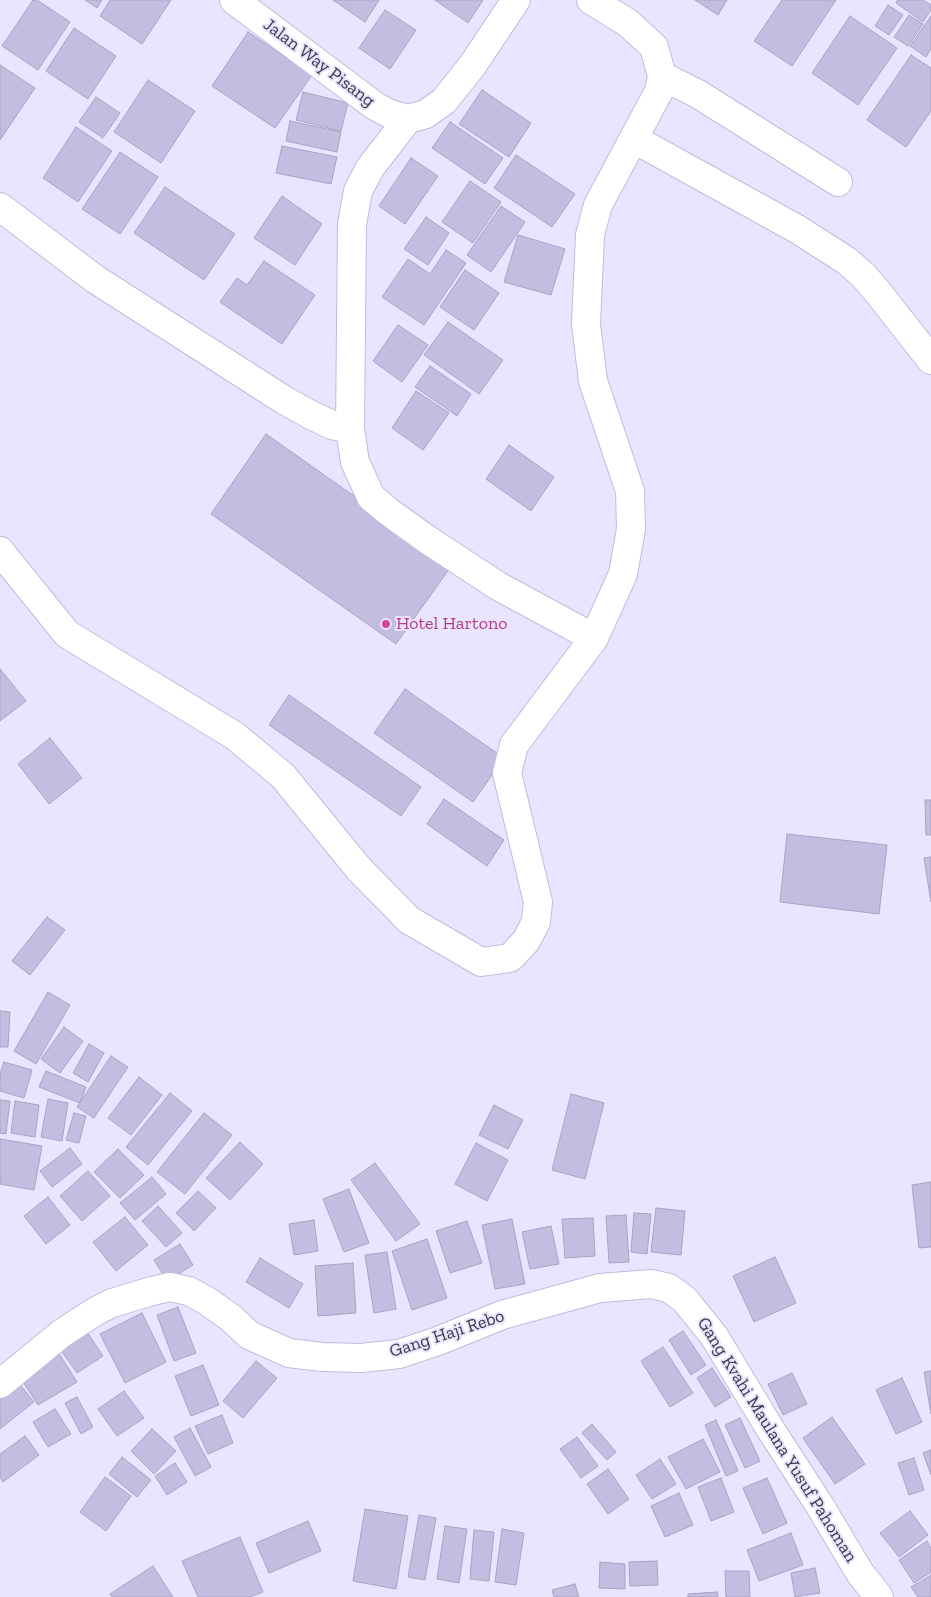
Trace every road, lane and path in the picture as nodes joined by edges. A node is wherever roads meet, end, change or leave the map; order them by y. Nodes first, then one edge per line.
1 (234, 0) edge
2 (516, 0) edge
3 (591, 0) edge
4 (662, 76) junction
5 (408, 119) junction
6 (634, 140) junction
7 (838, 182) dead end
8 (0, 208) edge
9 (931, 360) edge
10 (350, 429) junction
11 (0, 551) edge
12 (594, 638) junction
13 (669, 1288) joint
14 (0, 1384) edge
15 (880, 1597) edge

1 - 5 street, Jalan Way Pisang
2 - 5 street
3 - 4 street
4 - 6 street
4 - 7 street
5 - 10 street
6 - 9 street
6 - 12 street
8 - 10 street
10 - 12 street
11 - 12 street
13 - 14 street, Gang Haji Rebo
13 - 15 street, Gang Kvahi Maulana Yusuf Pahoman

